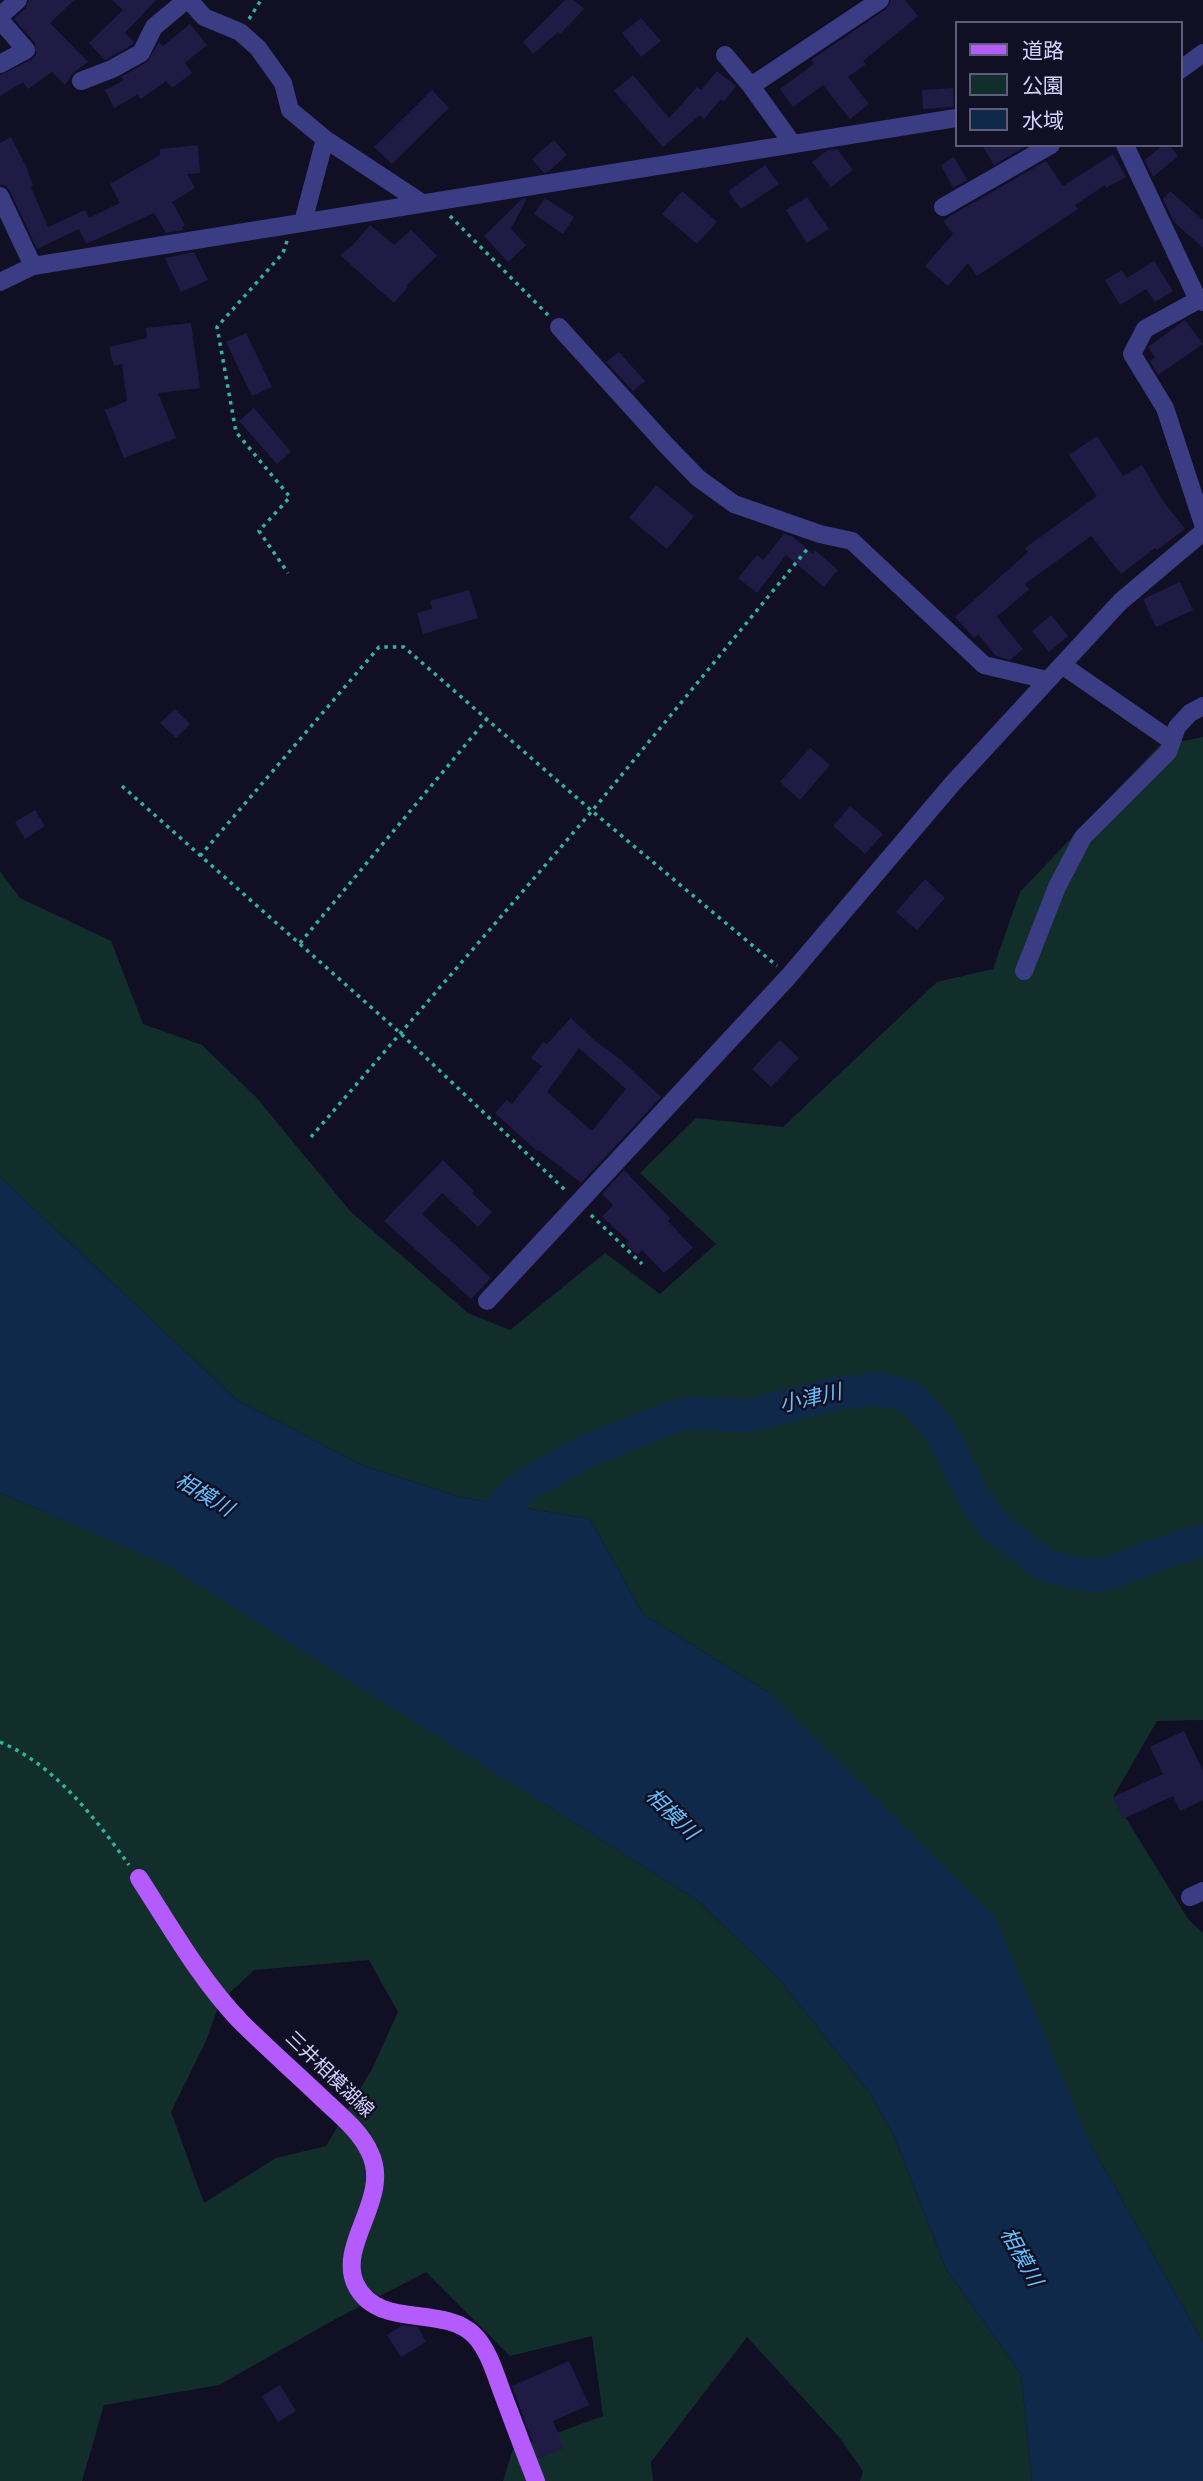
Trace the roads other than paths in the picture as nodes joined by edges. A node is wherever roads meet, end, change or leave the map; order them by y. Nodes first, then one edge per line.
1 (18, 0) edge
2 (188, 0) edge
3 (880, 0) edge
4 (0, 18) edge
5 (1203, 53) edge
6 (725, 55) dead end
7 (0, 64) edge
8 (1182, 69) edge
9 (81, 81) dead end
10 (751, 86) junction
11 (954, 118) edge
12 (325, 139) junction
13 (792, 142) junction
14 (1048, 147) edge
15 (1126, 147) edge
16 (0, 196) edge
17 (429, 202) junction
18 (943, 207) dead end
19 (298, 223) junction
20 (33, 266) junction
21 (0, 282) edge
22 (1200, 301) edge
23 (559, 327) road end
24 (1203, 524) edge
25 (1203, 532) edge
26 (1062, 665) junction
27 (1047, 680) junction
28 (1203, 706) edge
29 (1172, 741) junction
30 (1024, 971) dead end
31 (487, 1301) dead end
32 (139, 1878) road end
33 (536, 2481) edge

1 - 4 street
2 - 9 street
2 - 12 street
3 - 10 street
4 - 7 street
5 - 8 street
6 - 10 street
10 - 13 street
11 - 13 street
12 - 17 street
12 - 19 street
13 - 17 street
14 - 18 street
15 - 22 street
16 - 20 street
17 - 19 street
19 - 20 street
20 - 21 street
22 - 24 street
23 - 27 street
25 - 26 street
26 - 27 street
26 - 29 street
27 - 31 street
28 - 29 street
29 - 30 street
32 - 33 main road, 三井相模湖線

